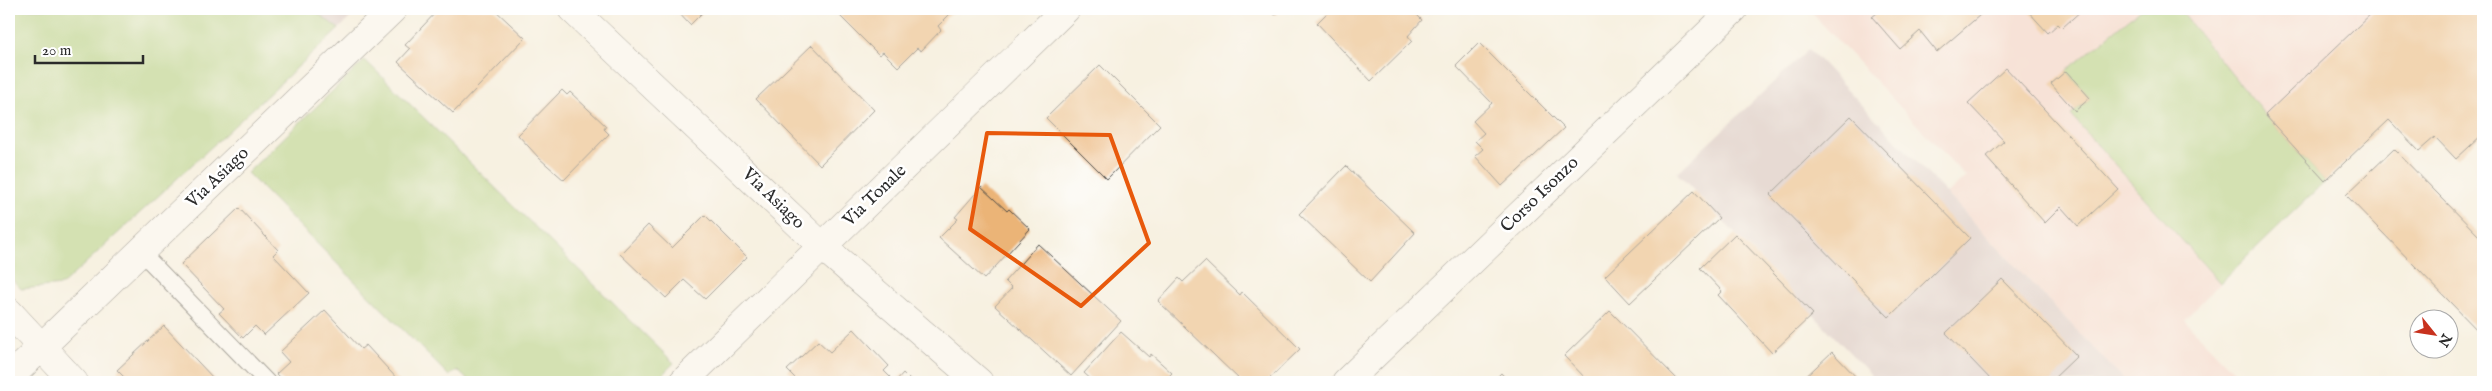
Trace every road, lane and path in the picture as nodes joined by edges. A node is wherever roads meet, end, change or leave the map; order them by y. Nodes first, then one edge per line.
1 (393, 9) edge
2 (572, 9) edge
3 (1066, 9) edge
4 (1734, 9) edge
5 (823, 247) junction
6 (141, 252) junction
7 (9, 312) edge
8 (41, 346) junction
9 (9, 378) edge
10 (74, 382) edge
11 (267, 382) edge
12 (683, 382) edge
13 (979, 382) edge
14 (1346, 382) edge

1 - 6 street, Via Asiago
2 - 5 street, Via Asiago
3 - 5 street, Via Tonale
4 - 14 street, Corso Isonzo
5 - 12 street, Via Tonale
5 - 13 street, Via Asiago
6 - 8 street, Via Asiago
6 - 11 lane
7 - 8 street
8 - 9 street, Via Asiago
8 - 10 street

